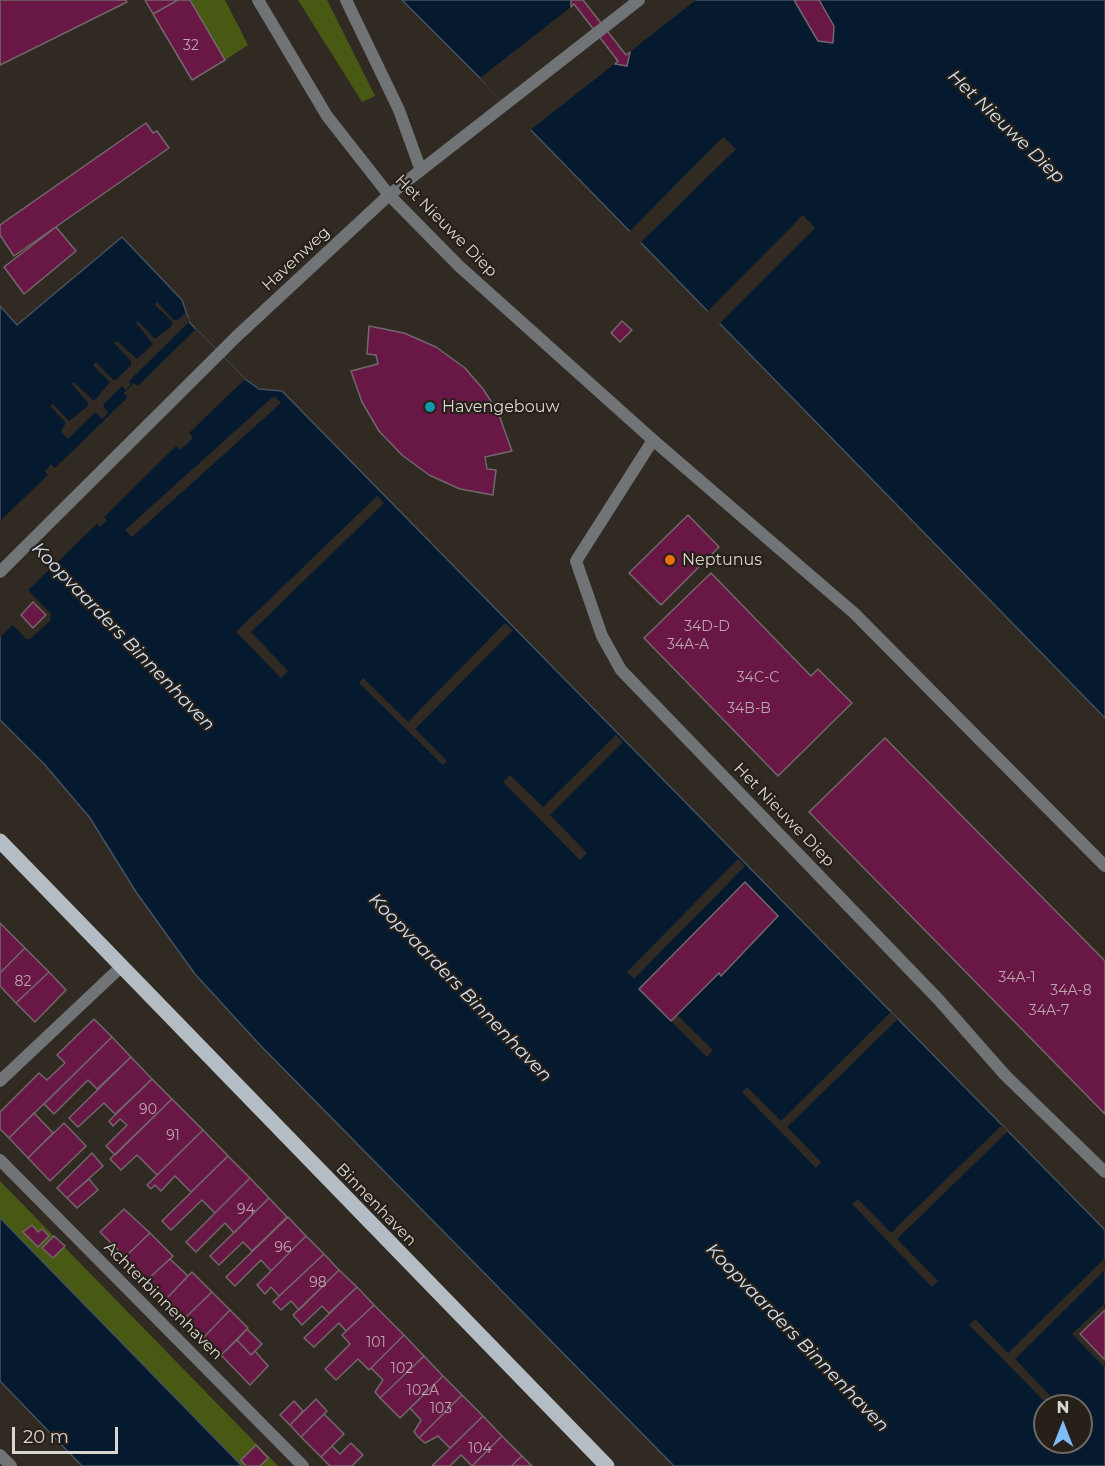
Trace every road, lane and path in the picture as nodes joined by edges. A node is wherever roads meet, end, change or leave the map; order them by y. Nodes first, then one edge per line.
1 (258, 0) edge
2 (346, 0) edge
3 (639, 0) edge
4 (420, 168) junction
5 (389, 195) junction
6 (653, 440) junction
7 (0, 572) edge
8 (0, 841) edge
9 (1105, 866) edge
10 (122, 966) junction
11 (0, 1081) edge
12 (0, 1160) edge
13 (1105, 1172) edge
14 (0, 1455) edge
15 (10, 1466) edge
16 (303, 1466) edge
17 (607, 1466) edge

1 - 5 street, Het Nieuwe Diep
2 - 4 street, Het Nieuwe Diep
3 - 4 street, Havenweg
4 - 5 street, Havenweg
5 - 6 street, Het Nieuwe Diep
5 - 7 street, Havenweg
6 - 9 street, Het Nieuwe Diep
6 - 13 street, Het Nieuwe Diep
8 - 10 main road, Binnenhaven
10 - 11 street
10 - 17 main road, Binnenhaven
12 - 16 street, Achterbinnenhaven
14 - 15 street

